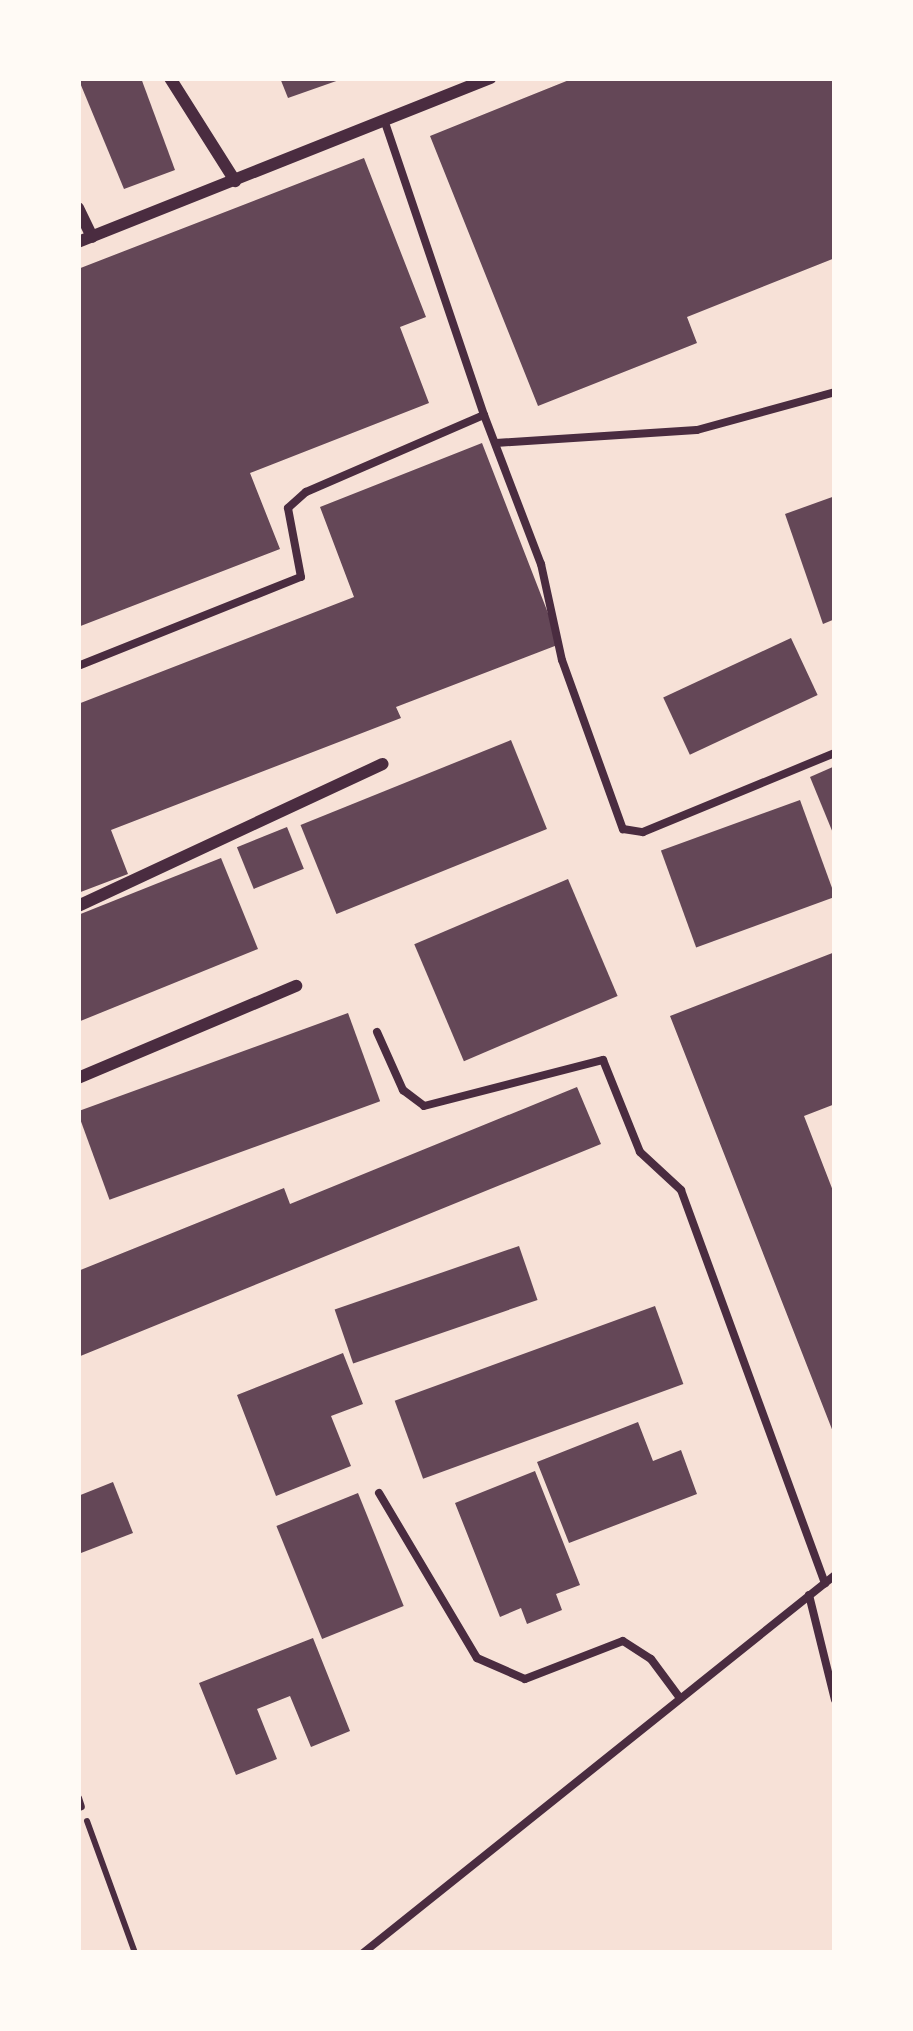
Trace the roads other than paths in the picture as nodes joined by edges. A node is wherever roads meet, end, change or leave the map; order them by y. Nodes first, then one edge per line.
1 (170, 78) edge
2 (482, 80) edge
3 (385, 124) junction
4 (235, 182) junction
5 (78, 208) edge
6 (85, 240) edge
7 (835, 392) edge
8 (484, 415) junction
9 (496, 443) junction
10 (78, 666) edge
11 (835, 752) edge
12 (383, 764) dead end
13 (78, 906) edge
14 (296, 986) dead end
15 (377, 1032) dead end
16 (78, 1078) edge
17 (380, 1493) dead end
18 (835, 1575) edge
19 (825, 1583) junction
20 (809, 1595) junction
21 (680, 1698) junction
22 (835, 1700) edge
23 (363, 1953) edge

1 - 4 street
2 - 3 street
3 - 4 street
3 - 8 lane
4 - 6 street
5 - 6 street
7 - 9 lane
8 - 9 lane
8 - 10 lane
9 - 11 lane
12 - 13 street
14 - 16 street
15 - 19 lane
17 - 21 lane
18 - 19 lane
19 - 20 lane
20 - 21 lane
20 - 22 lane
21 - 23 lane

